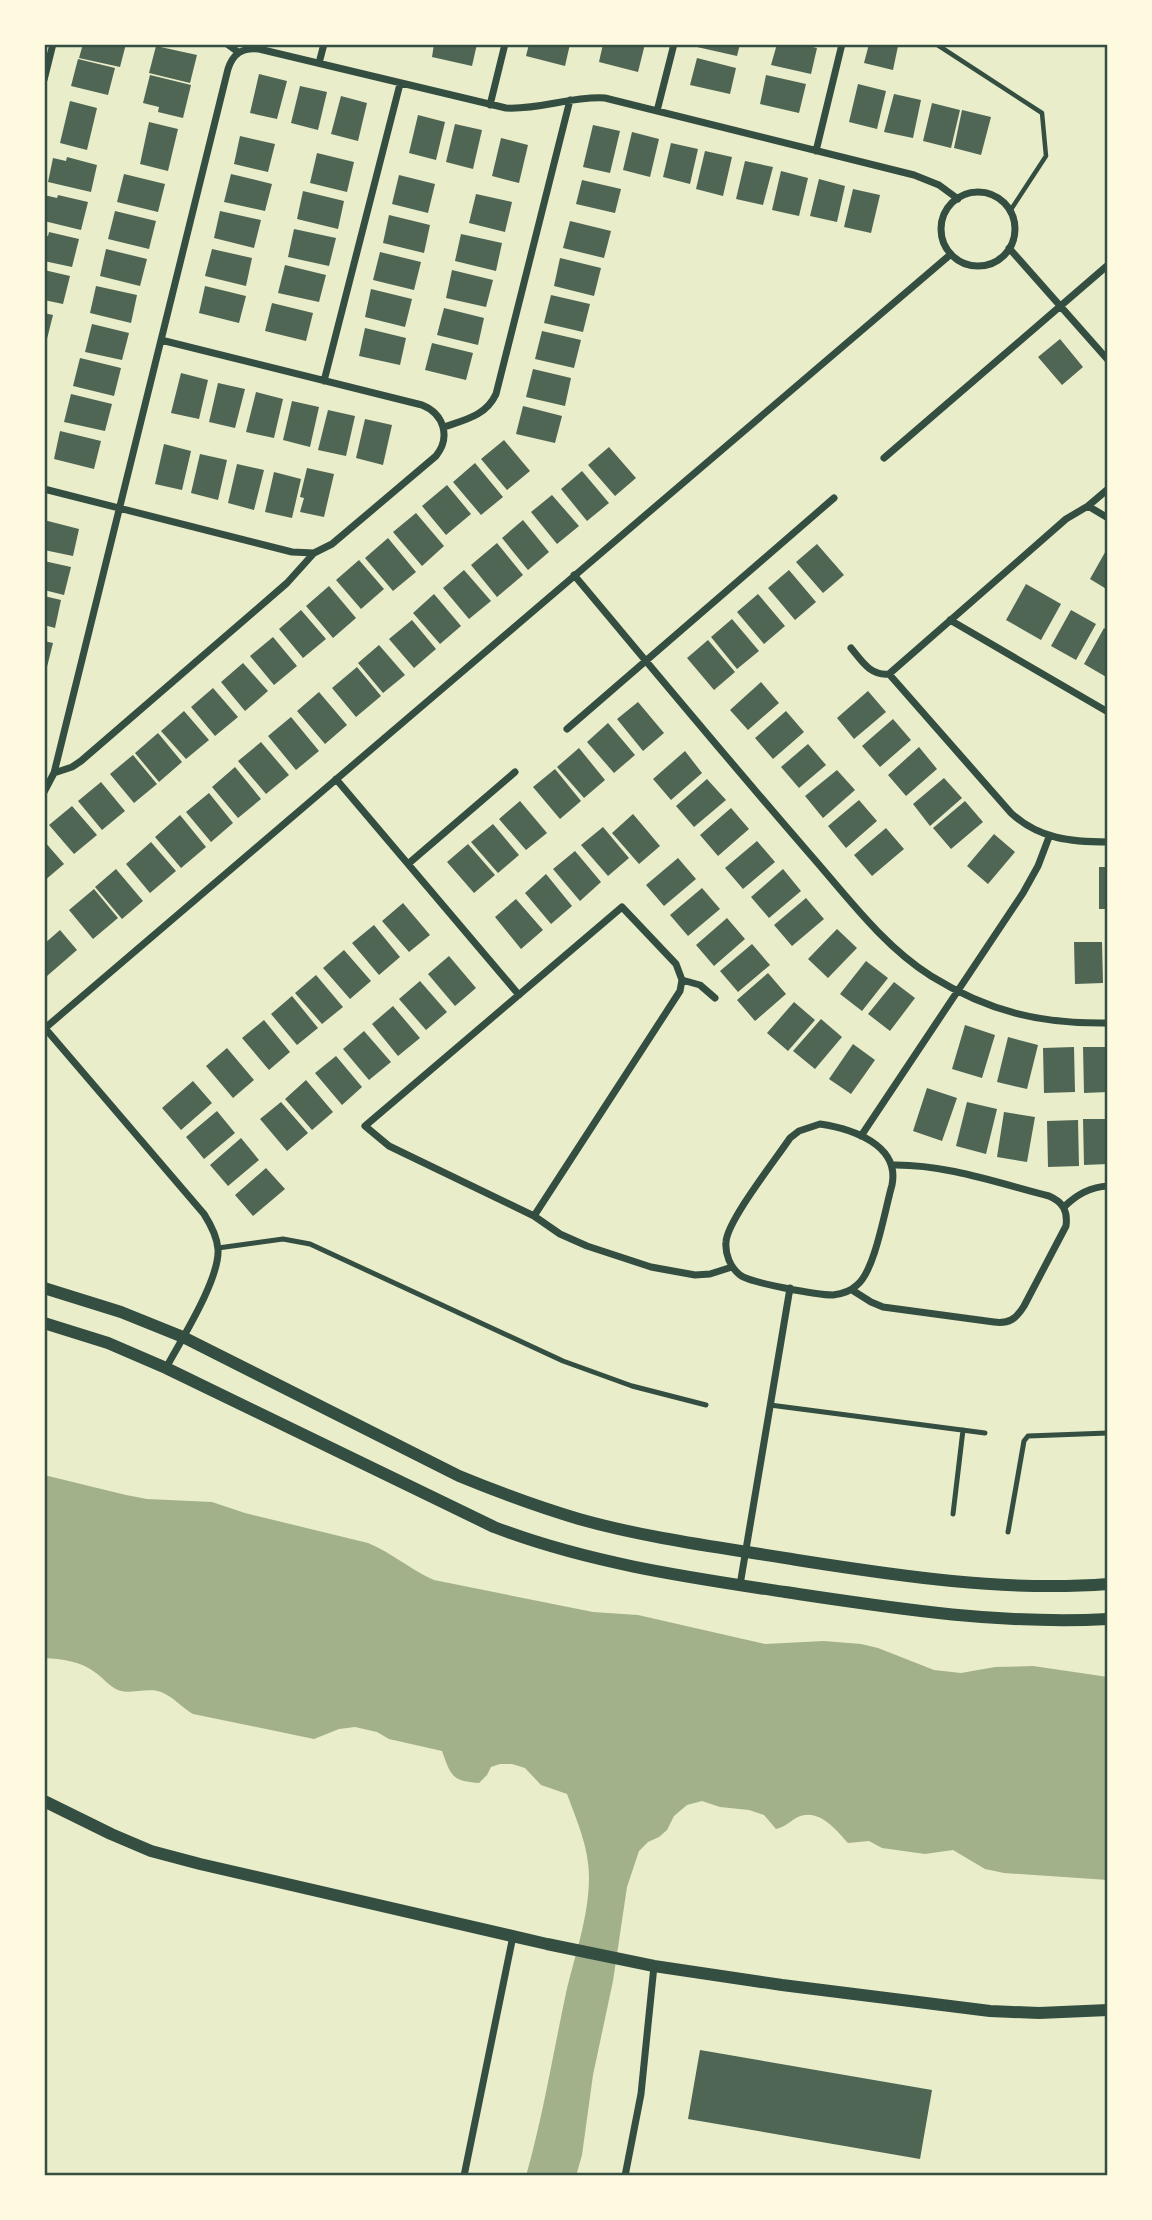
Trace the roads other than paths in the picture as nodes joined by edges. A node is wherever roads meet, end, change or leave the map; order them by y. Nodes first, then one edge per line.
1 (53, 44) edge
2 (227, 44) edge
3 (324, 44) edge
4 (505, 44) edge
5 (674, 44) edge
6 (842, 44) edge
7 (238, 52) junction
8 (319, 63) junction
9 (44, 80) edge
10 (400, 83) junction
11 (570, 100) junction
12 (490, 106) junction
13 (657, 111) junction
14 (816, 151) junction
15 (958, 199) junction
16 (1009, 248) junction
17 (951, 254) junction
18 (1108, 265) edge
19 (1061, 306) junction
20 (161, 340) junction
21 (1108, 360) edge
22 (324, 381) junction
23 (444, 427) junction
24 (884, 458) dead end
25 (44, 489) edge
26 (1108, 489) edge
27 (834, 498) dead end
28 (1088, 506) junction
29 (120, 508) junction
30 (1108, 518) edge
31 (314, 553) junction
32 (574, 575) junction
33 (950, 620) junction
34 (851, 648) dead end
35 (646, 661) junction
36 (889, 674) junction
37 (1108, 712) edge
38 (567, 729) dead end
39 (515, 772) dead end
40 (54, 773) junction
41 (336, 779) junction
42 (44, 792) edge
43 (1049, 837) junction
44 (1108, 842) edge
45 (408, 864) junction
46 (681, 980) junction
47 (957, 991) junction
48 (519, 995) junction
49 (715, 998) dead end
50 (1108, 1023) edge
51 (44, 1028) edge
52 (861, 1136) junction
53 (892, 1165) junction
54 (1108, 1186) edge
55 (1064, 1207) junction
56 (534, 1216) junction
57 (218, 1248) junction
58 (732, 1267) junction
59 (44, 1288) edge
60 (790, 1288) junction
61 (852, 1290) junction
62 (44, 1323) edge
63 (183, 1337) junction
64 (166, 1368) junction
65 (706, 1405) dead end
66 (770, 1405) junction
67 (963, 1430) junction
68 (985, 1433) dead end
69 (1108, 1433) edge
70 (953, 1514) dead end
71 (1008, 1532) dead end
72 (745, 1551) junction
73 (1108, 1584) edge
74 (740, 1585) junction
75 (1108, 1619) edge
76 (44, 1801) edge
77 (513, 1936) junction
78 (654, 1966) junction
79 (1108, 2010) edge
80 (464, 2176) edge
81 (625, 2176) edge

1 - 9 street
2 - 7 street
3 - 8 street
4 - 12 street
5 - 13 street
6 - 14 street
7 - 8 street
7 - 20 street
8 - 10 street
10 - 12 street
10 - 22 street
11 - 12 street
11 - 13 street
11 - 23 street
13 - 14 street
14 - 15 street
15 - 16 street
15 - 17 street
16 - 17 street
16 - 19 street
17 - 32 street
18 - 19 street
19 - 21 street
19 - 24 street
20 - 22 street
20 - 29 street
22 - 23 street
23 - 31 street
25 - 29 street
26 - 28 street
27 - 35 street
28 - 30 street
28 - 33 street
29 - 31 street
29 - 40 street
31 - 40 street
32 - 35 street
32 - 41 street
33 - 36 street
33 - 37 street
34 - 36 street
35 - 38 street
35 - 47 street
36 - 43 street
39 - 45 street
40 - 42 street
41 - 45 street
41 - 51 street
43 - 44 street
43 - 47 street
45 - 48 street
46 - 48 street
46 - 49 street
46 - 56 street
47 - 50 street
47 - 52 street
48 - 56 street
51 - 57 street
52 - 53 street
52 - 58 street
53 - 55 street
53 - 61 street
54 - 55 street
55 - 61 street
56 - 58 street
57 - 63 street
57 - 65 lane
58 - 60 street
59 - 63 street
60 - 61 street
60 - 66 street
62 - 64 street
63 - 64 street
63 - 72 street
64 - 74 street
66 - 67 lane
66 - 72 street
67 - 68 lane
67 - 70 lane
69 - 71 lane
72 - 73 street
72 - 74 street
74 - 75 street
76 - 77 street
77 - 78 street
77 - 80 street
78 - 79 street
78 - 81 street

